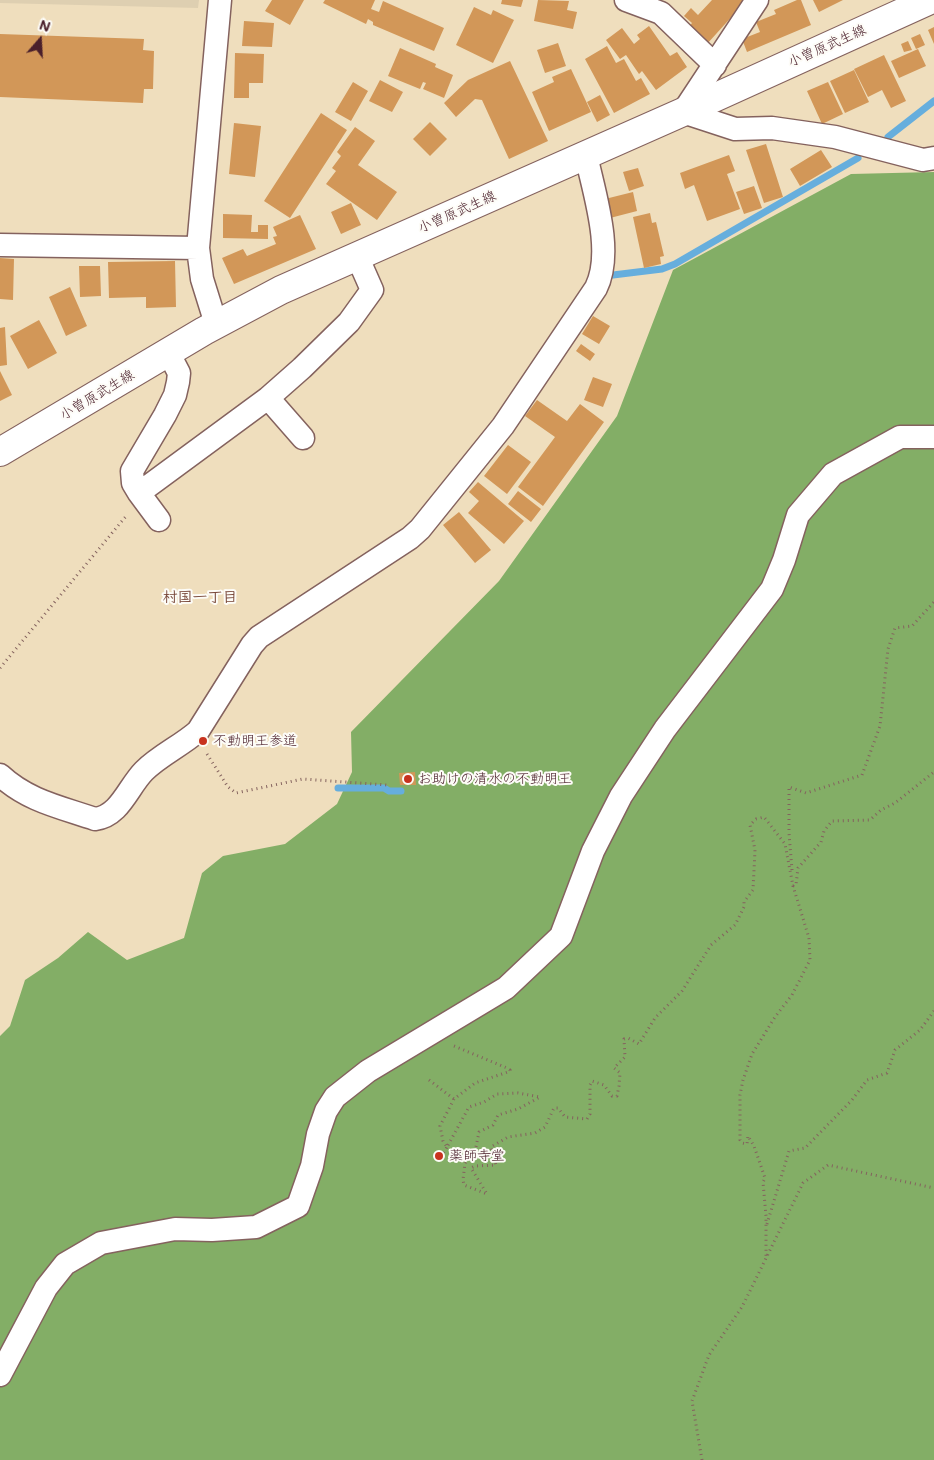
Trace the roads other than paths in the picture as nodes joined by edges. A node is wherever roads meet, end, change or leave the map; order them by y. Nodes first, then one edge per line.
1 (220, 0) edge
2 (626, 0) edge
3 (758, 0) edge
4 (930, 0) edge
5 (715, 64) junction
6 (683, 112) junction
7 (586, 155) junction
8 (934, 158) edge
9 (0, 245) edge
10 (198, 248) junction
11 (357, 256) junction
12 (216, 324) junction
13 (168, 352) junction
14 (268, 398) junction
15 (934, 437) edge
16 (303, 438) dead end
17 (0, 452) edge
18 (140, 495) junction
19 (159, 520) dead end
20 (0, 775) edge
21 (0, 1375) edge

1 - 10 street
2 - 5 street
3 - 5 street
4 - 6 main road, 小曽原武生線
5 - 6 street
6 - 7 main road, 小曽原武生線
6 - 8 street
7 - 11 main road, 小曽原武生線
7 - 20 street
9 - 10 street
10 - 12 street
11 - 12 main road, 小曽原武生線
11 - 14 street
12 - 13 main road, 小曽原武生線
13 - 17 main road, 小曽原武生線
13 - 18 street
14 - 16 street
14 - 18 street
15 - 21 street
18 - 19 street

